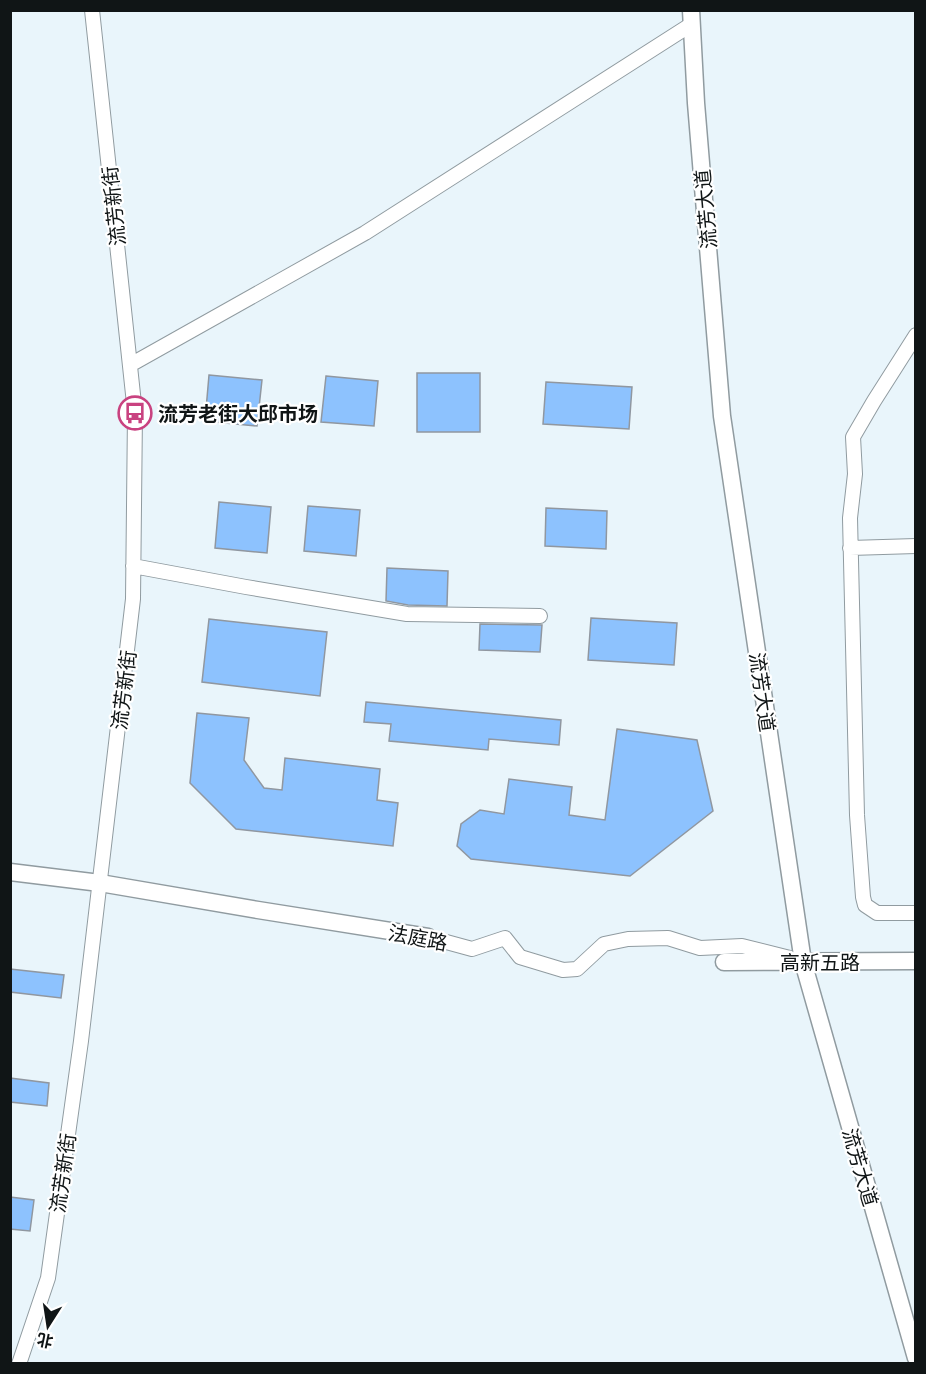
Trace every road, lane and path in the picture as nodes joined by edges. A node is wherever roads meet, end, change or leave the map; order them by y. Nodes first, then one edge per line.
1 (92, 10) edge
2 (691, 17) edge
3 (915, 335) edge
4 (130, 364) junction
5 (915, 546) edge
6 (850, 548) junction
7 (133, 567) junction
8 (540, 616) dead end
9 (10, 872) edge
10 (100, 883) junction
11 (915, 912) edge
12 (428, 937) joint
13 (915, 961) edge
14 (724, 962) dead end
15 (803, 962) junction
16 (915, 1358) edge
17 (19, 1364) edge

1 - 4 street, 流芳新街
2 - 4 street
2 - 15 main road, 流芳大道
3 - 6 street
4 - 7 street, 流芳新街
5 - 6 street
6 - 11 street
7 - 8 street
7 - 10 street, 流芳新街
9 - 10 main road, 法庭路
10 - 12 main road, 法庭路
10 - 17 street, 流芳新街
12 - 15 street, 法庭路
13 - 15 main road, 高新五路
14 - 15 main road, 高新五路
15 - 16 main road, 流芳大道

